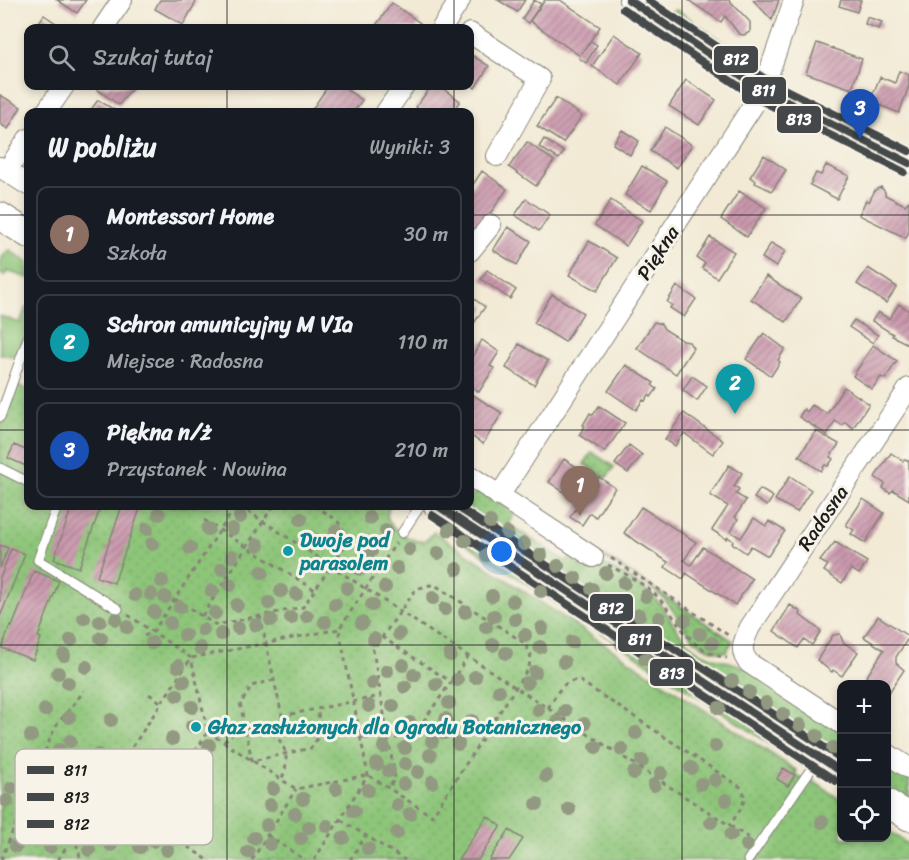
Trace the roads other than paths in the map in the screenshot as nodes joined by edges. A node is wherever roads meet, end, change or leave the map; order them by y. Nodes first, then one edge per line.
1 (122, 0) edge
2 (460, 0) edge
3 (628, 0) edge
4 (794, 0) edge
5 (106, 24) edge
6 (451, 24) edge
7 (474, 36) edge
8 (61, 90) edge
9 (401, 90) edge
10 (763, 90) junction
11 (49, 108) edge
12 (389, 108) edge
13 (24, 144) edge
14 (497, 156) dead end
15 (909, 164) edge
16 (3, 169) edge
17 (24, 182) edge
18 (0, 204) edge
19 (0, 216) edge
20 (491, 225) dead end
21 (24, 229) edge
22 (24, 231) edge
23 (474, 246) edge
24 (24, 350) edge
25 (909, 388) edge
26 (0, 417) edge
27 (0, 468) edge
28 (474, 479) edge
29 (24, 480) edge
30 (499, 496) junction
31 (56, 510) edge
32 (417, 510) edge
33 (444, 510) edge
34 (402, 533) road end
35 (593, 557) road end
36 (118, 609) road end
37 (837, 720) edge
38 (891, 756) edge
39 (819, 757) junction
40 (909, 768) edge
41 (837, 769) edge
42 (891, 805) edge
43 (909, 817) edge
44 (748, 860) edge

1 - 5 street
2 - 6 street
3 - 10 street
4 - 10 street, Piękna
7 - 14 street
8 - 11 street
9 - 12 street
10 - 15 street
10 - 30 street, Piękna
13 - 16 street
16 - 17 street
18 - 21 lane
19 - 22 street
20 - 23 street
24 - 26 lane
25 - 37 street, Radosna
27 - 29 lane
28 - 30 street
30 - 35 street
31 - 36 lane
32 - 34 lane
33 - 39 street
38 - 40 street
39 - 41 street
39 - 44 lane
42 - 43 street

